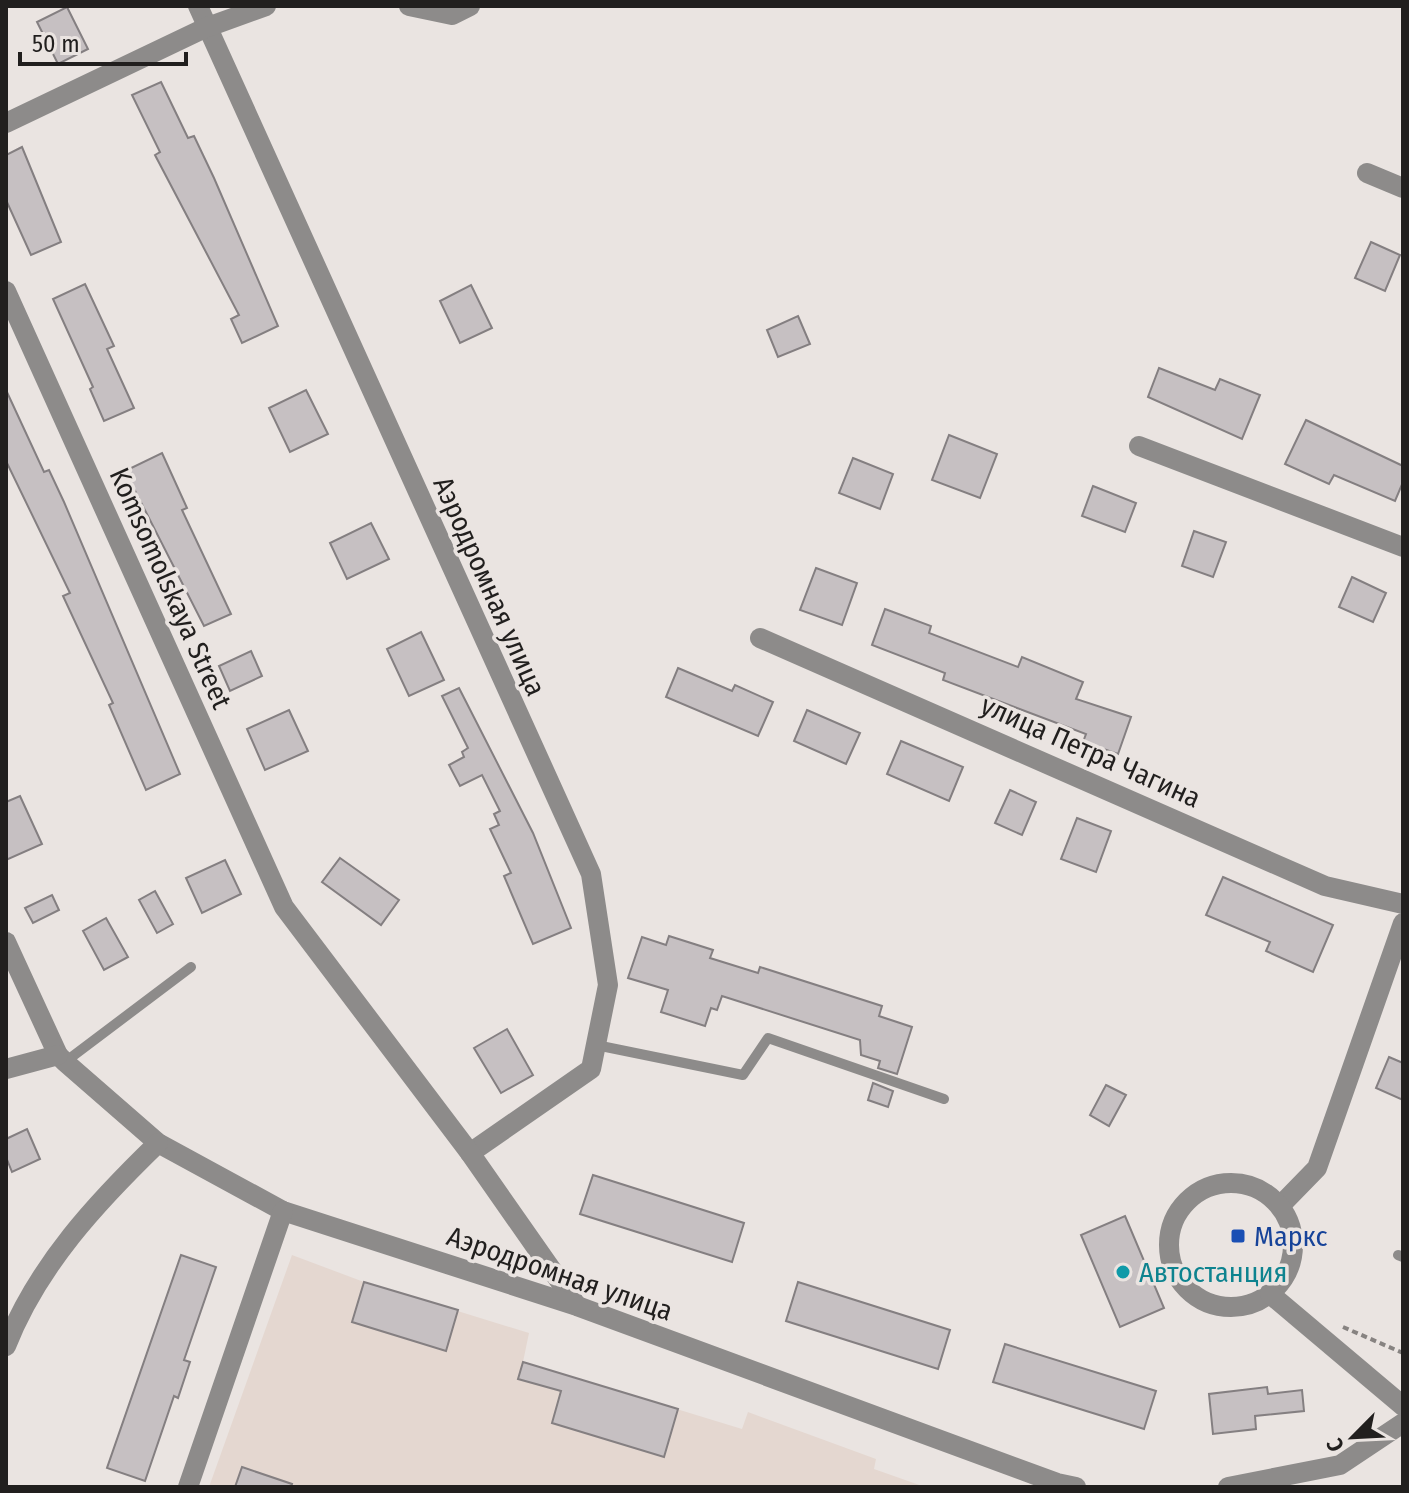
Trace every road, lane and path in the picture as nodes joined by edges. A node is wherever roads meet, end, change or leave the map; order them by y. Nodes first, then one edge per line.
1 (198, 6) edge
2 (266, 6) edge
3 (409, 6) edge
4 (470, 6) edge
5 (205, 28) junction
6 (6, 123) edge
7 (1367, 173) dead end
8 (1403, 188) edge
9 (6, 291) edge
10 (1139, 446) dead end
11 (1403, 547) edge
12 (760, 638) dead end
13 (1403, 904) edge
14 (1403, 923) edge
15 (6, 942) edge
16 (191, 967) dead end
17 (596, 1045) junction
18 (62, 1058) junction
19 (6, 1069) edge
20 (944, 1099) dead end
21 (158, 1143) junction
22 (470, 1153) junction
23 (1280, 1206) junction
24 (283, 1211) junction
25 (1270, 1294) junction
26 (577, 1306) junction
27 (6, 1346) edge
28 (1403, 1406) edge
29 (1403, 1423) edge
30 (188, 1487) edge
31 (1076, 1487) edge
32 (1228, 1487) edge

1 - 5 street, Аэродромная улица
2 - 5 street
3 - 4 street
5 - 6 street
5 - 17 street, Аэродромная улица
7 - 8 street
9 - 22 street, Komsomolskaya Street
10 - 11 street
12 - 13 street, улица Петра Чагина
14 - 23 street
15 - 18 street
16 - 18 lane
17 - 20 lane
17 - 22 street, Аэродромная улица
18 - 19 street
18 - 21 street, Аэродромная улица
21 - 24 street, Аэродромная улица
21 - 27 street
22 - 26 street, Komsomolskaya Street
23 - 25 street
23 - 25 street
24 - 26 street, Аэродромная улица
24 - 30 street
25 - 28 street
26 - 31 street, Аэродромная улица
29 - 32 street

